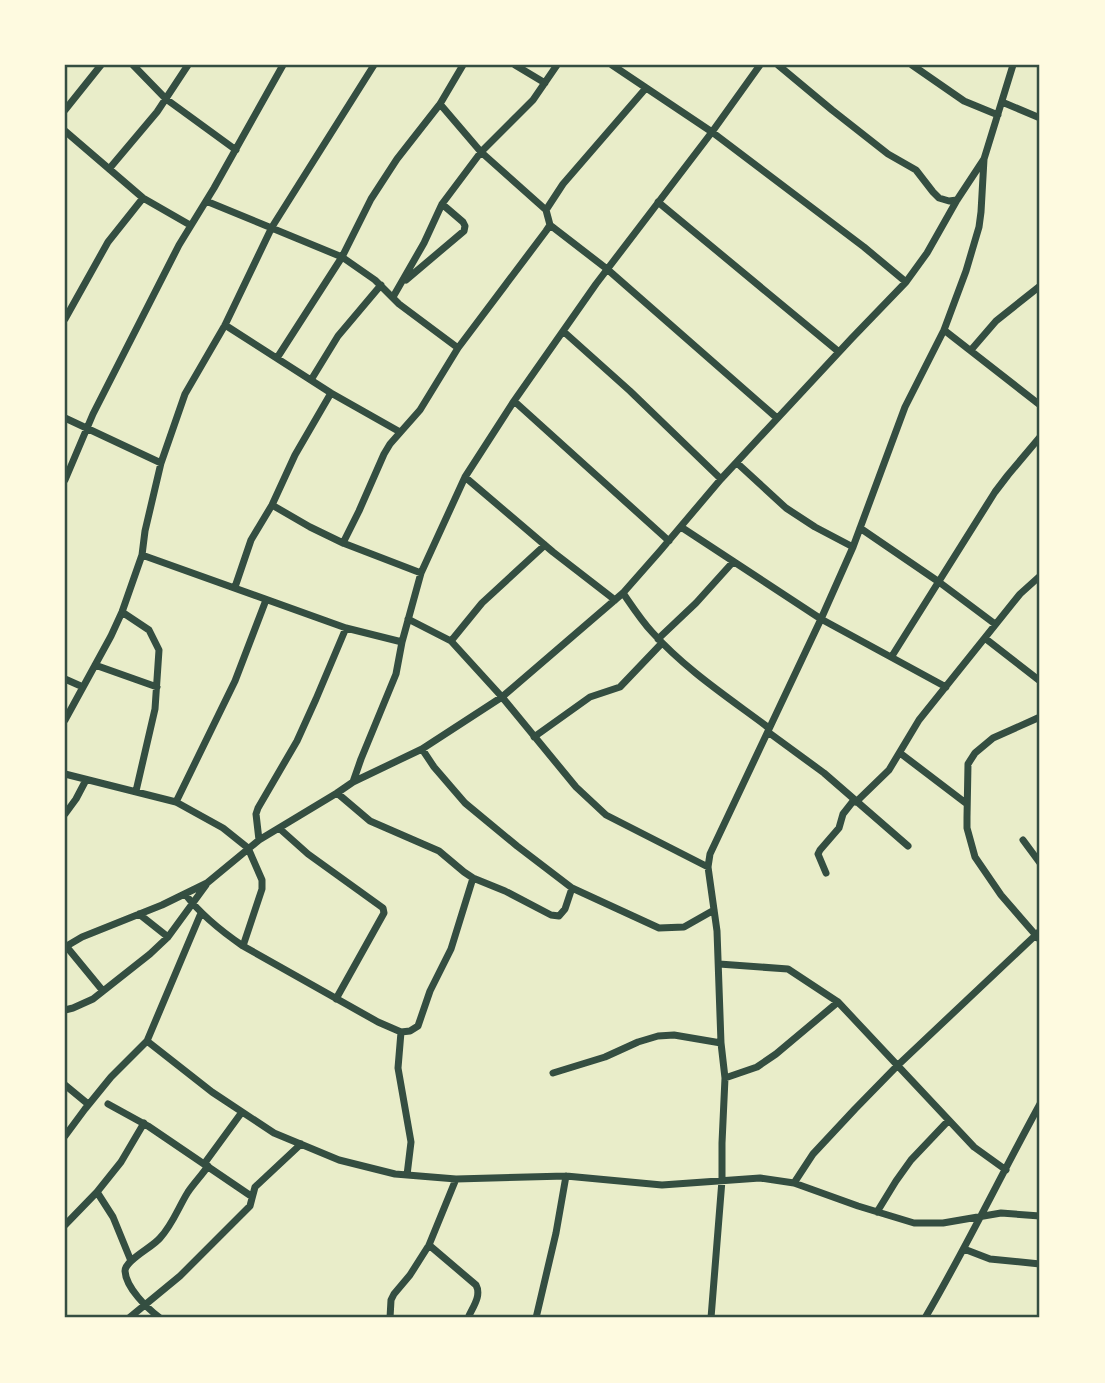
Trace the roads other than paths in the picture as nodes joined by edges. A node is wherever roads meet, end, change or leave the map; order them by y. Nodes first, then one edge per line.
1 (102, 65) edge
2 (133, 65) edge
3 (188, 65) edge
4 (283, 65) edge
5 (374, 65) edge
6 (463, 65) edge
7 (515, 65) edge
8 (557, 65) edge
9 (612, 65) edge
10 (778, 65) edge
11 (912, 65) edge
12 (1013, 65) edge
13 (755, 66) edge
14 (545, 83) junction
15 (646, 88) junction
16 (166, 99) junction
17 (1002, 102) junction
18 (440, 104) junction
19 (65, 110) edge
20 (998, 115) junction
21 (1040, 118) edge
22 (65, 131) edge
23 (712, 132) junction
24 (236, 150) junction
25 (481, 152) junction
26 (985, 159) junction
27 (109, 169) junction
28 (143, 198) junction
29 (957, 200) junction
30 (206, 201) junction
31 (658, 202) junction
32 (442, 204) junction
33 (547, 210) junction
34 (190, 225) junction
35 (550, 225) junction
36 (272, 228) junction
37 (342, 257) junction
38 (607, 269) junction
39 (906, 282) junction
40 (381, 285) junction
41 (400, 285) junction
42 (1040, 286) edge
43 (393, 297) junction
44 (65, 319) edge
45 (226, 324) junction
46 (944, 330) junction
47 (563, 331) junction
48 (458, 348) junction
49 (971, 350) junction
50 (839, 352) junction
51 (277, 358) junction
52 (311, 380) junction
53 (331, 393) junction
54 (514, 401) junction
55 (1040, 405) edge
56 (65, 418) edge
57 (777, 418) junction
58 (87, 429) junction
59 (400, 432) junction
60 (1040, 437) edge
61 (161, 463) junction
62 (737, 463) junction
63 (465, 477) junction
64 (721, 479) junction
65 (65, 480) edge
66 (272, 505) junction
67 (681, 527) junction
68 (860, 528) junction
69 (669, 541) junction
70 (343, 543) junction
71 (545, 545) junction
72 (853, 547) junction
73 (142, 555) junction
74 (733, 562) junction
75 (421, 573) junction
76 (1040, 576) edge
77 (939, 582) junction
78 (235, 587) junction
79 (623, 593) junction
80 (266, 600) junction
81 (615, 600) junction
82 (122, 612) junction
83 (821, 618) junction
84 (408, 619) junction
85 (995, 624) junction
86 (346, 628) junction
87 (986, 639) junction
88 (451, 641) junction
89 (660, 641) junction
90 (402, 642) junction
91 (892, 656) junction
92 (95, 665) junction
93 (65, 679) edge
94 (1040, 681) edge
95 (83, 687) junction
96 (158, 687) junction
97 (946, 687) junction
98 (502, 698) junction
99 (1040, 717) edge
100 (65, 720) edge
101 (769, 730) junction
102 (534, 737) junction
103 (422, 749) junction
104 (900, 752) junction
105 (65, 775) edge
106 (86, 780) junction
107 (353, 782) junction
108 (136, 791) junction
109 (337, 793) junction
110 (855, 801) junction
111 (176, 802) junction
112 (967, 804) junction
113 (65, 814) edge
114 (280, 829) junction
115 (259, 840) junction
116 (1023, 840) dead end
117 (908, 846) dead end
118 (248, 848) junction
119 (1040, 863) edge
120 (708, 867) junction
121 (826, 873) dead end
122 (473, 878) junction
123 (207, 883) junction
124 (572, 888) junction
125 (185, 894) junction
126 (192, 903) junction
127 (714, 910) junction
128 (201, 913) junction
129 (139, 914) junction
130 (1039, 936) edge
131 (168, 937) junction
132 (65, 946) edge
133 (243, 946) junction
134 (719, 964) junction
135 (103, 991) junction
136 (336, 999) junction
137 (838, 1002) junction
138 (65, 1010) edge
139 (401, 1032) junction
140 (148, 1041) junction
141 (721, 1043) junction
142 (897, 1066) junction
143 (553, 1073) dead end
144 (725, 1079) junction
145 (65, 1084) edge
146 (88, 1104) junction
147 (108, 1104) dead end
148 (1040, 1104) edge
149 (242, 1112) junction
150 (948, 1121) junction
151 (144, 1123) junction
152 (66, 1132) edge
153 (301, 1144) junction
154 (206, 1165) junction
155 (1006, 1170) junction
156 (407, 1175) junction
157 (566, 1176) junction
158 (456, 1180) junction
159 (723, 1180) junction
160 (794, 1183) junction
161 (97, 1192) junction
162 (251, 1196) junction
163 (877, 1212) junction
164 (1040, 1216) edge
165 (980, 1217) junction
166 (65, 1225) edge
167 (429, 1245) junction
168 (964, 1249) junction
169 (131, 1261) junction
170 (1040, 1264) edge
171 (145, 1306) junction
172 (130, 1318) edge
173 (160, 1318) edge
174 (390, 1318) edge
175 (468, 1318) edge
176 (536, 1318) edge
177 (711, 1318) edge
178 (925, 1318) edge

1 - 19 street
2 - 16 street
3 - 16 street
4 - 24 street
5 - 36 street
6 - 18 street
7 - 14 street
8 - 14 street
9 - 15 street
10 - 29 street
11 - 20 street
12 - 17 street
13 - 23 street
14 - 25 street
15 - 23 street
15 - 33 street
16 - 24 street
16 - 27 street
17 - 20 street
17 - 21 street
18 - 25 street
18 - 37 street
20 - 26 street
22 - 27 street
23 - 31 street
23 - 39 street
24 - 30 street
25 - 32 street
25 - 33 street
26 - 29 street
26 - 46 street
27 - 28 street
28 - 34 street
28 - 44 street
29 - 39 street
30 - 34 street
30 - 36 street
31 - 38 street
31 - 50 street
32 - 41 street
32 - 41 street
33 - 35 street
34 - 58 street
35 - 38 street
35 - 48 street
36 - 37 street
36 - 45 street
37 - 40 street
37 - 51 street
38 - 47 street
38 - 57 street
39 - 50 street
40 - 43 street
40 - 52 street
41 - 43 street
42 - 49 street
43 - 48 street
45 - 51 street
45 - 61 street
46 - 49 street
46 - 68 street
47 - 54 street
47 - 64 street
48 - 59 street
49 - 55 street
50 - 57 street
51 - 52 street
52 - 53 street
53 - 59 street
53 - 66 street
54 - 63 street
54 - 69 street
56 - 58 street
57 - 62 street
58 - 61 street
58 - 65 street
59 - 70 street
60 - 77 street
61 - 73 street
62 - 64 street
62 - 72 street
63 - 71 street
63 - 75 street
64 - 67 street
66 - 70 street
66 - 78 street
67 - 69 street
67 - 74 street
68 - 72 street
68 - 77 street
69 - 79 street
70 - 75 street
71 - 81 street
71 - 88 street
72 - 83 street
73 - 78 street
73 - 82 street
74 - 83 street
74 - 89 street
75 - 84 street
76 - 85 street
77 - 85 street
77 - 91 street
78 - 80 street
79 - 81 street
79 - 89 street
80 - 86 street
80 - 111 street
81 - 98 street
82 - 92 street
82 - 96 street
83 - 91 street
83 - 101 street
84 - 88 street
84 - 90 street
85 - 87 street
86 - 90 street
86 - 115 street
87 - 94 street
87 - 97 street
88 - 98 street
89 - 101 street
89 - 102 street
90 - 107 street
91 - 97 street
92 - 95 street
92 - 96 street
93 - 95 street
95 - 100 street
96 - 108 street
97 - 104 street
98 - 102 street
98 - 103 street
99 - 112 street
101 - 110 street
101 - 120 street
102 - 120 street
103 - 107 street
103 - 124 street
104 - 110 street
104 - 112 street
105 - 106 street
106 - 108 street
106 - 113 street
107 - 109 street
108 - 111 street
109 - 114 street
109 - 122 street
110 - 117 street
110 - 121 street
111 - 118 street
112 - 130 street
114 - 115 street
114 - 136 street
115 - 118 street
116 - 119 street
118 - 123 street
118 - 133 street
120 - 127 street
122 - 124 street
122 - 139 street
123 - 125 street
123 - 126 street
124 - 127 street
125 - 126 street
125 - 129 street
126 - 128 street
126 - 131 street
127 - 134 street
128 - 133 street
128 - 140 street
129 - 131 street
129 - 132 street
130 - 142 street
131 - 135 street
132 - 135 street
133 - 136 street
134 - 137 street
134 - 141 street
135 - 138 street
136 - 139 street
137 - 142 street
137 - 144 street
139 - 156 street
140 - 146 street
140 - 149 street
141 - 143 street
141 - 144 street
142 - 150 street
142 - 160 street
144 - 159 street
145 - 146 street
146 - 152 street
147 - 151 street
148 - 155 street
149 - 153 street
149 - 154 street
150 - 155 street
150 - 163 street
151 - 154 street
151 - 161 street
153 - 156 street
153 - 162 street
154 - 162 street
154 - 169 street
155 - 165 street
156 - 158 street
157 - 158 street
157 - 159 street
157 - 176 street
158 - 167 street
159 - 160 street
159 - 177 street
160 - 163 street
161 - 166 street
161 - 169 street
162 - 171 street
163 - 165 street
164 - 165 street
165 - 168 street
167 - 174 street
167 - 175 street
168 - 170 street
168 - 178 street
169 - 171 street
171 - 172 street
171 - 173 street

